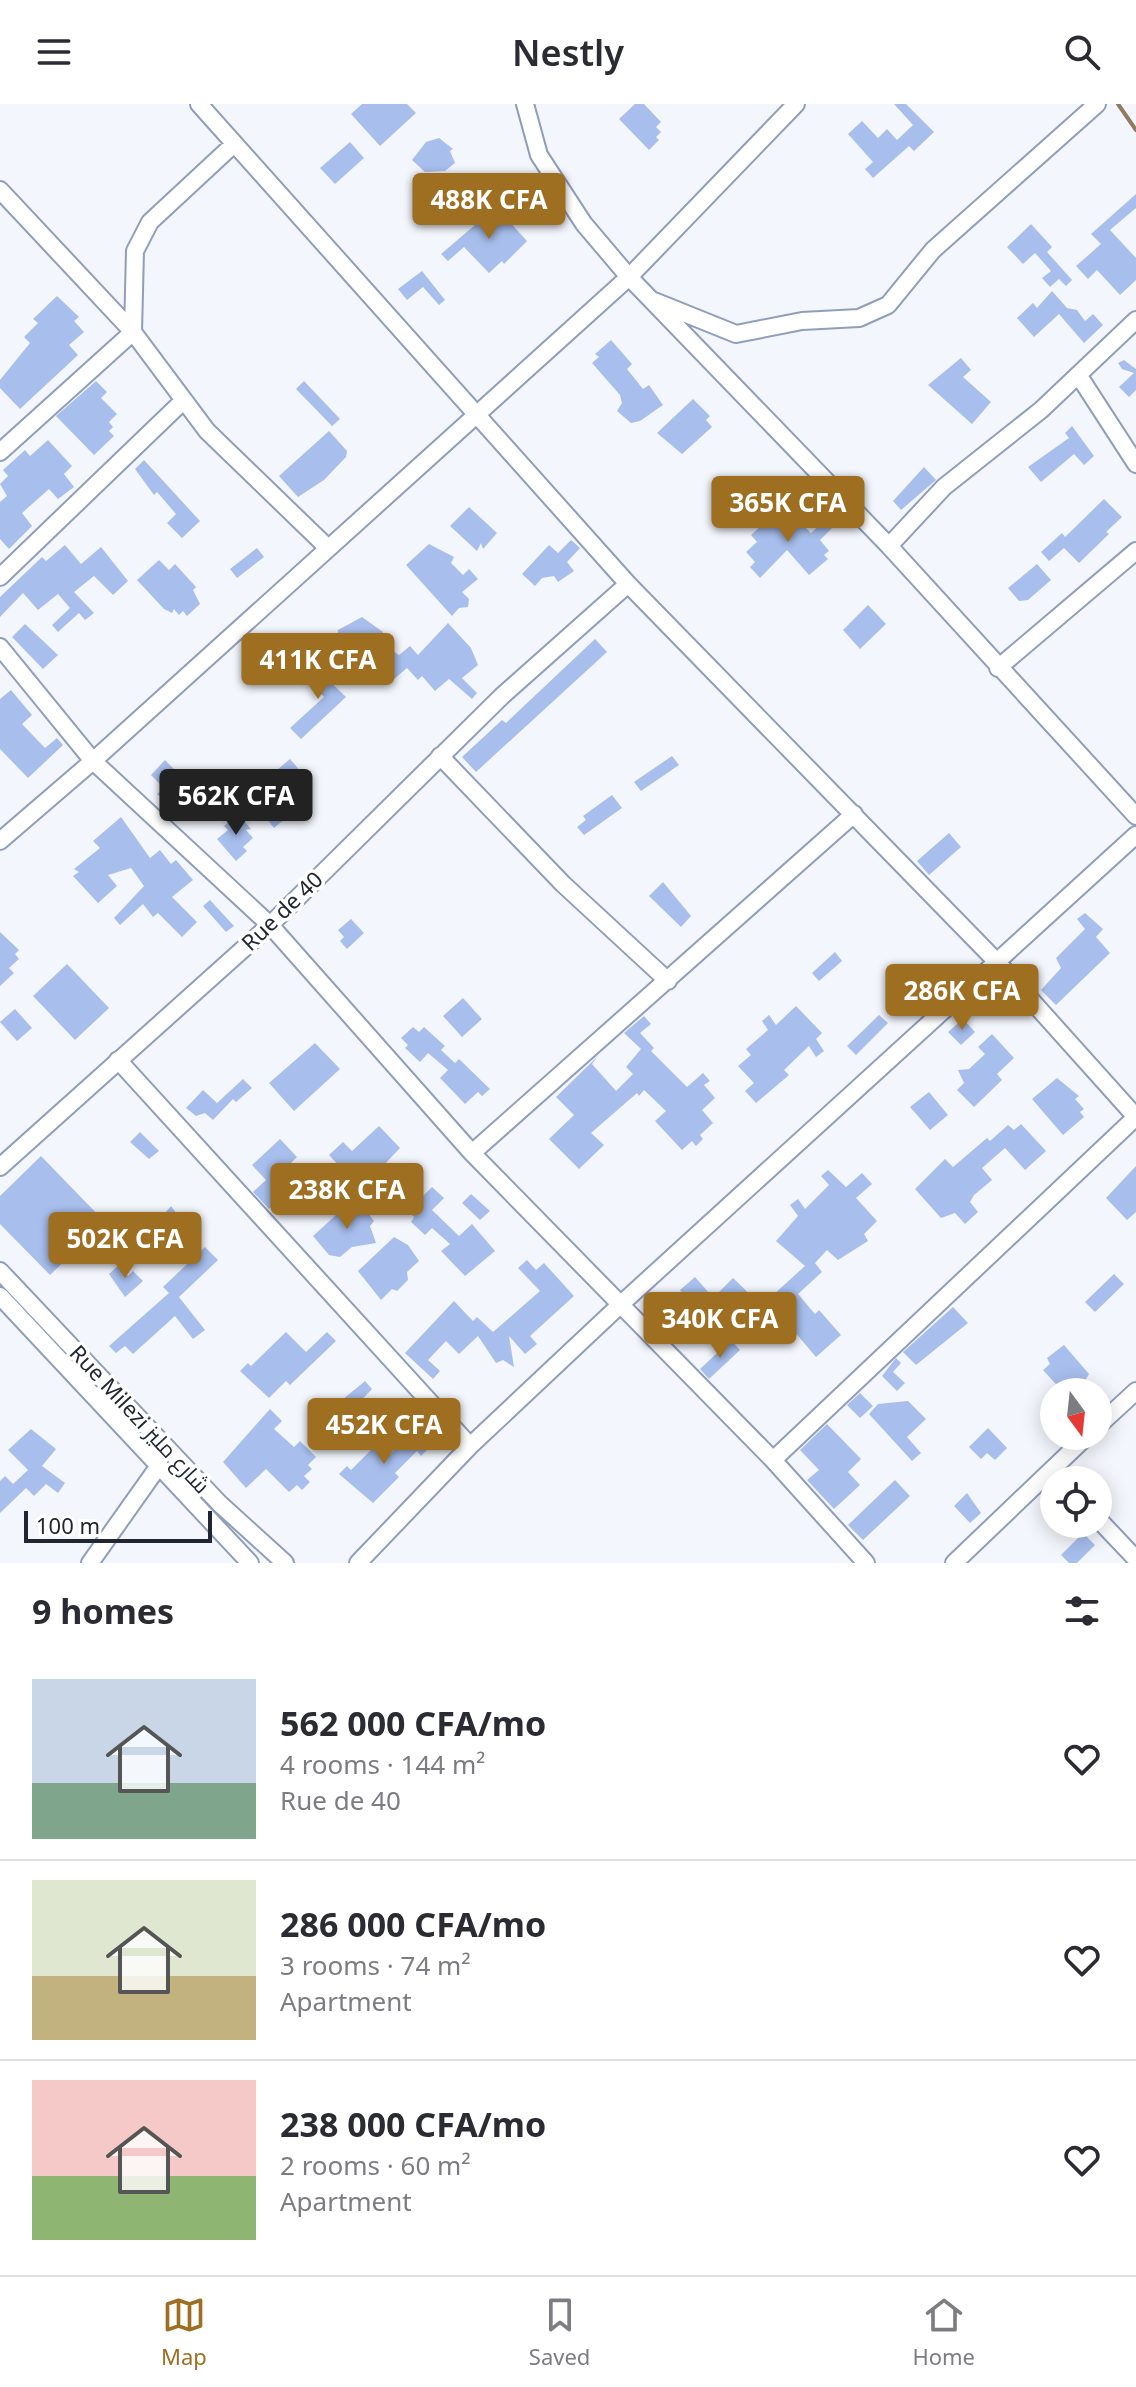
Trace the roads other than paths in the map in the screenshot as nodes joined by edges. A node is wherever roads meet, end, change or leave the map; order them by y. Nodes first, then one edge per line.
1 (199, 104) edge
2 (525, 104) edge
3 (796, 104) edge
4 (1097, 104) edge
5 (234, 144) junction
6 (0, 190) edge
7 (629, 277) junction
8 (649, 299) junction
9 (1136, 320) edge
10 (133, 332) junction
11 (1079, 376) junction
12 (183, 401) junction
13 (476, 414) junction
14 (0, 452) edge
15 (1136, 464) edge
16 (889, 546) junction
17 (328, 548) junction
18 (1136, 551) edge
19 (0, 577) edge
20 (628, 584) junction
21 (0, 647) edge
22 (998, 668) junction
23 (440, 756) junction
24 (93, 761) junction
25 (854, 814) junction
26 (1136, 816) edge
27 (1136, 835) edge
28 (0, 841) edge
29 (270, 925) junction
30 (997, 962) junction
31 (668, 981) junction
32 (118, 1060) junction
33 (1136, 1117) edge
34 (472, 1153) junction
35 (0, 1167) edge
36 (0, 1271) edge
37 (0, 1296) edge
38 (620, 1305) junction
39 (1136, 1391) edge
40 (1112, 1413) edge
41 (470, 1446) junction
42 (1076, 1450) edge
43 (773, 1460) junction
44 (1063, 1466) edge
45 (158, 1467) junction
46 (1040, 1488) edge
47 (1112, 1534) edge
48 (1136, 1559) edge
49 (90, 1563) edge
50 (250, 1563) edge
51 (285, 1563) edge
52 (358, 1563) edge
53 (866, 1563) edge
54 (954, 1563) edge

1 - 5 street
2 - 7 street
3 - 7 street
4 - 8 street
5 - 10 street
5 - 13 street
6 - 10 street
7 - 8 street
7 - 13 street
8 - 16 street
9 - 11 street
10 - 12 street
10 - 14 street
11 - 15 street
11 - 16 street
12 - 17 street
12 - 19 street
13 - 17 street
13 - 20 street
16 - 22 street
17 - 24 street
18 - 22 street
20 - 23 street, Rue de 40
20 - 25 street
21 - 24 street
22 - 26 street
23 - 29 street, Rue de 40
23 - 31 street
24 - 28 street
24 - 29 street
25 - 30 street
25 - 31 street
27 - 30 street
29 - 32 street, Rue de 40
29 - 34 street
30 - 33 street
30 - 38 street
31 - 34 street
32 - 35 street, Rue de 40
32 - 41 street
33 - 43 street
34 - 38 street
36 - 51 street, Rue Milezi شارع مليز
37 - 45 street, Rue Milezi شارع مليز
38 - 41 street
38 - 43 street
39 - 40 street
41 - 52 street
42 - 44 street
43 - 53 street
45 - 49 street
45 - 50 street, Rue Milezi شارع مليز
46 - 54 street
47 - 48 street

